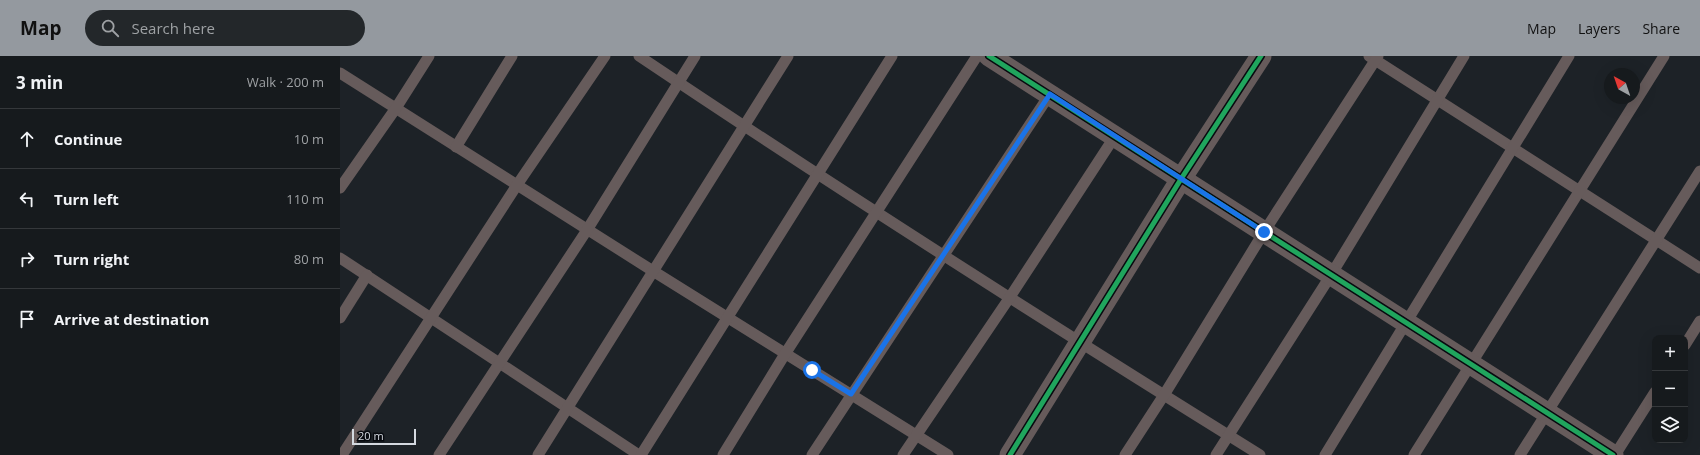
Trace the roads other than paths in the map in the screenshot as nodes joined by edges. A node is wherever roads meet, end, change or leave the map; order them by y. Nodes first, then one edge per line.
1 (429, 56) edge
2 (512, 56) edge
3 (605, 56) edge
4 (639, 56) edge
5 (695, 56) edge
6 (788, 56) edge
7 (892, 56) edge
8 (977, 56) edge
9 (989, 56) edge
10 (1261, 56) edge
11 (1464, 56) edge
12 (1569, 56) edge
13 (1664, 56) edge
14 (1374, 57) edge
15 (340, 73) edge
16 (678, 83) junction
17 (1050, 94) junction
18 (1437, 100) junction
19 (396, 108) junction
20 (744, 127) junction
21 (1115, 136) junction
22 (456, 146) junction
23 (1512, 148) junction
24 (1700, 171) edge
25 (817, 174) junction
26 (1182, 179) junction
27 (517, 185) junction
28 (340, 188) edge
29 (1580, 191) junction
30 (876, 212) junction
31 (587, 230) junction
32 (1264, 232) junction
33 (1656, 240) junction
34 (943, 254) junction
35 (340, 258) edge
36 (1700, 268) edge
37 (653, 271) junction
38 (367, 275) junction
39 (1331, 275) junction
40 (1010, 297) junction
41 (340, 318) edge
42 (727, 318) junction
43 (432, 319) junction
44 (1700, 321) edge
45 (1406, 323) junction
46 (1688, 340) edge
47 (1080, 342) junction
48 (785, 354) junction
49 (500, 364) junction
50 (1471, 364) junction
51 (851, 394) junction
52 (1164, 395) junction
53 (1652, 397) edge
54 (567, 408) junction
55 (1546, 412) junction
56 (916, 435) junction
57 (1229, 436) junction
58 (344, 453) edge
59 (439, 455) edge
60 (538, 455) edge
61 (640, 455) edge
62 (723, 455) edge
63 (812, 455) edge
64 (903, 455) edge
65 (948, 455) edge
66 (1010, 455) edge
67 (1125, 455) edge
68 (1216, 455) edge
69 (1260, 455) edge
70 (1325, 455) edge
71 (1414, 455) edge
72 (1520, 455) edge
73 (1614, 455) edge

1 - 19 lane
2 - 22 lane
3 - 27 lane
4 - 16 lane
5 - 16 lane
6 - 20 lane
7 - 25 lane
8 - 30 lane
9 - 17 street
10 - 26 street
11 - 18 lane
12 - 23 lane
13 - 29 lane
14 - 18 lane
14 - 32 lane
15 - 19 lane
16 - 20 lane
16 - 31 lane
17 - 21 street
17 - 34 lane
18 - 23 lane
18 - 39 lane
19 - 22 lane
19 - 28 lane
20 - 25 lane
20 - 37 lane
21 - 26 street
21 - 40 lane
22 - 27 lane
23 - 29 lane
23 - 45 lane
24 - 33 lane
25 - 30 lane
25 - 42 lane
26 - 32 street
26 - 47 street
27 - 31 lane
27 - 43 lane
29 - 33 lane
29 - 50 lane
30 - 34 lane
30 - 48 lane
31 - 37 lane
31 - 49 lane
32 - 39 street
32 - 52 lane
33 - 36 lane
33 - 55 lane
34 - 40 lane
34 - 51 lane
35 - 38 lane
37 - 42 lane
37 - 54 lane
38 - 41 lane
38 - 43 lane
39 - 45 street
39 - 57 lane
40 - 47 lane
40 - 56 lane
42 - 48 lane
42 - 61 lane
43 - 49 lane
43 - 58 lane
44 - 46 lane
45 - 50 street
45 - 70 lane
47 - 52 lane
47 - 66 street
48 - 51 lane
48 - 62 lane
49 - 54 lane
49 - 59 lane
50 - 55 street
50 - 71 lane
51 - 56 lane
51 - 63 lane
52 - 57 lane
52 - 67 lane
53 - 73 lane
54 - 60 lane
54 - 61 lane
55 - 72 lane
55 - 73 street
56 - 64 lane
56 - 65 lane
57 - 68 lane
57 - 69 lane

